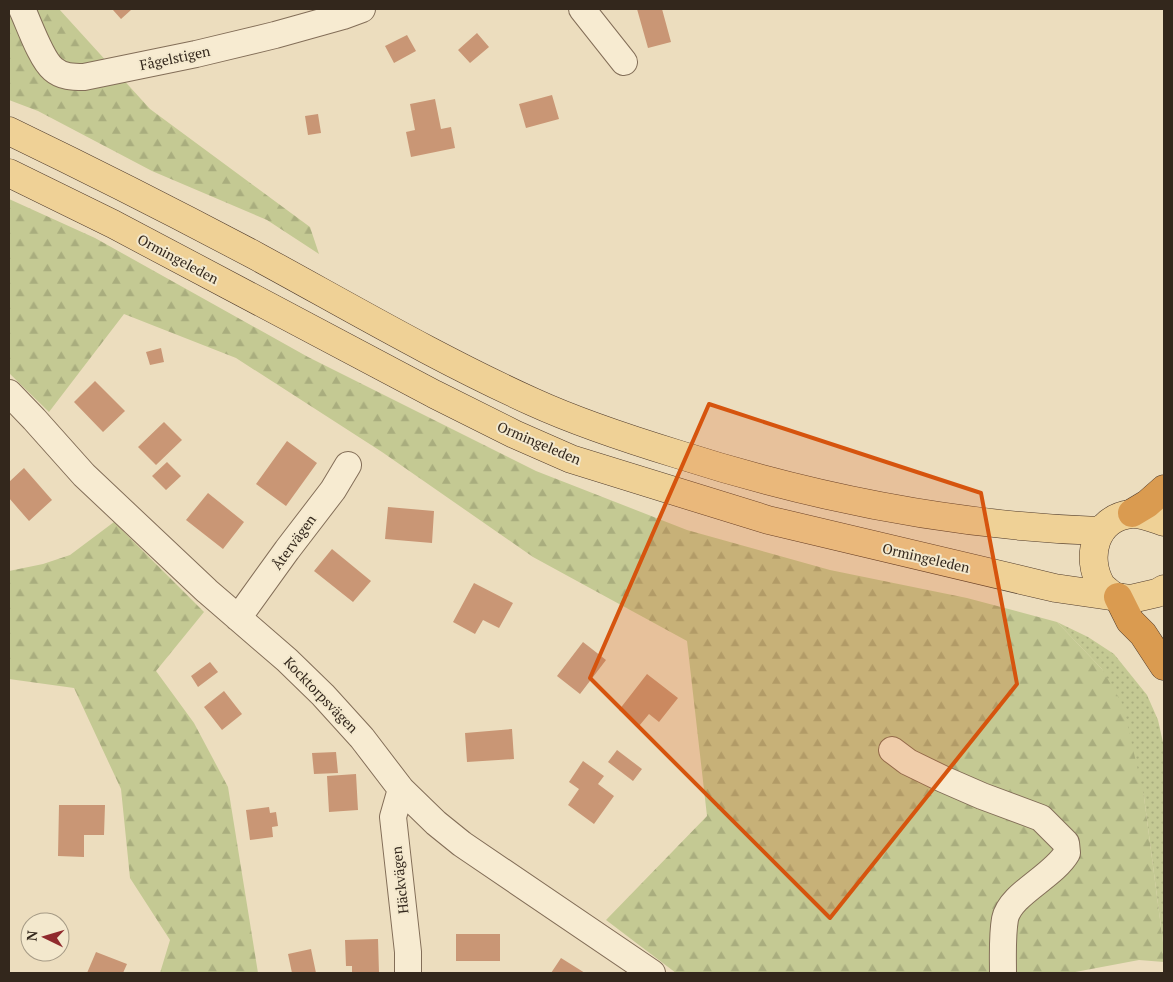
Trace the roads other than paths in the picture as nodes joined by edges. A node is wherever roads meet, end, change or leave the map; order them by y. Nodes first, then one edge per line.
1 (22, 9) edge
2 (362, 9) edge
3 (582, 9) edge
4 (624, 62) dead end
5 (9, 131) edge
6 (9, 173) edge
7 (9, 393) edge
8 (348, 465) dead end
9 (1164, 488) edge
10 (1132, 513) junction
11 (1164, 522) edge
12 (1099, 531) junction
13 (1164, 589) edge
14 (1115, 596) junction
15 (238, 618) junction
16 (1164, 666) edge
17 (892, 750) dead end
18 (402, 789) junction
19 (408, 973) edge
20 (652, 973) edge
21 (1003, 973) edge

1 - 2 street, Fågelstigen
3 - 4 street
5 - 12 main road
6 - 14 main road, Ormingeleden
7 - 15 street, Kocktorpsvägen
8 - 15 street, Återvägen
9 - 10 highway
10 - 11 main road
10 - 12 main road
12 - 14 main road
13 - 14 main road, Ormingeleden
14 - 16 highway
15 - 18 street, Kocktorpsvägen
17 - 21 street
18 - 19 street, Häckvägen
18 - 20 street, Kocktorpsvägen

